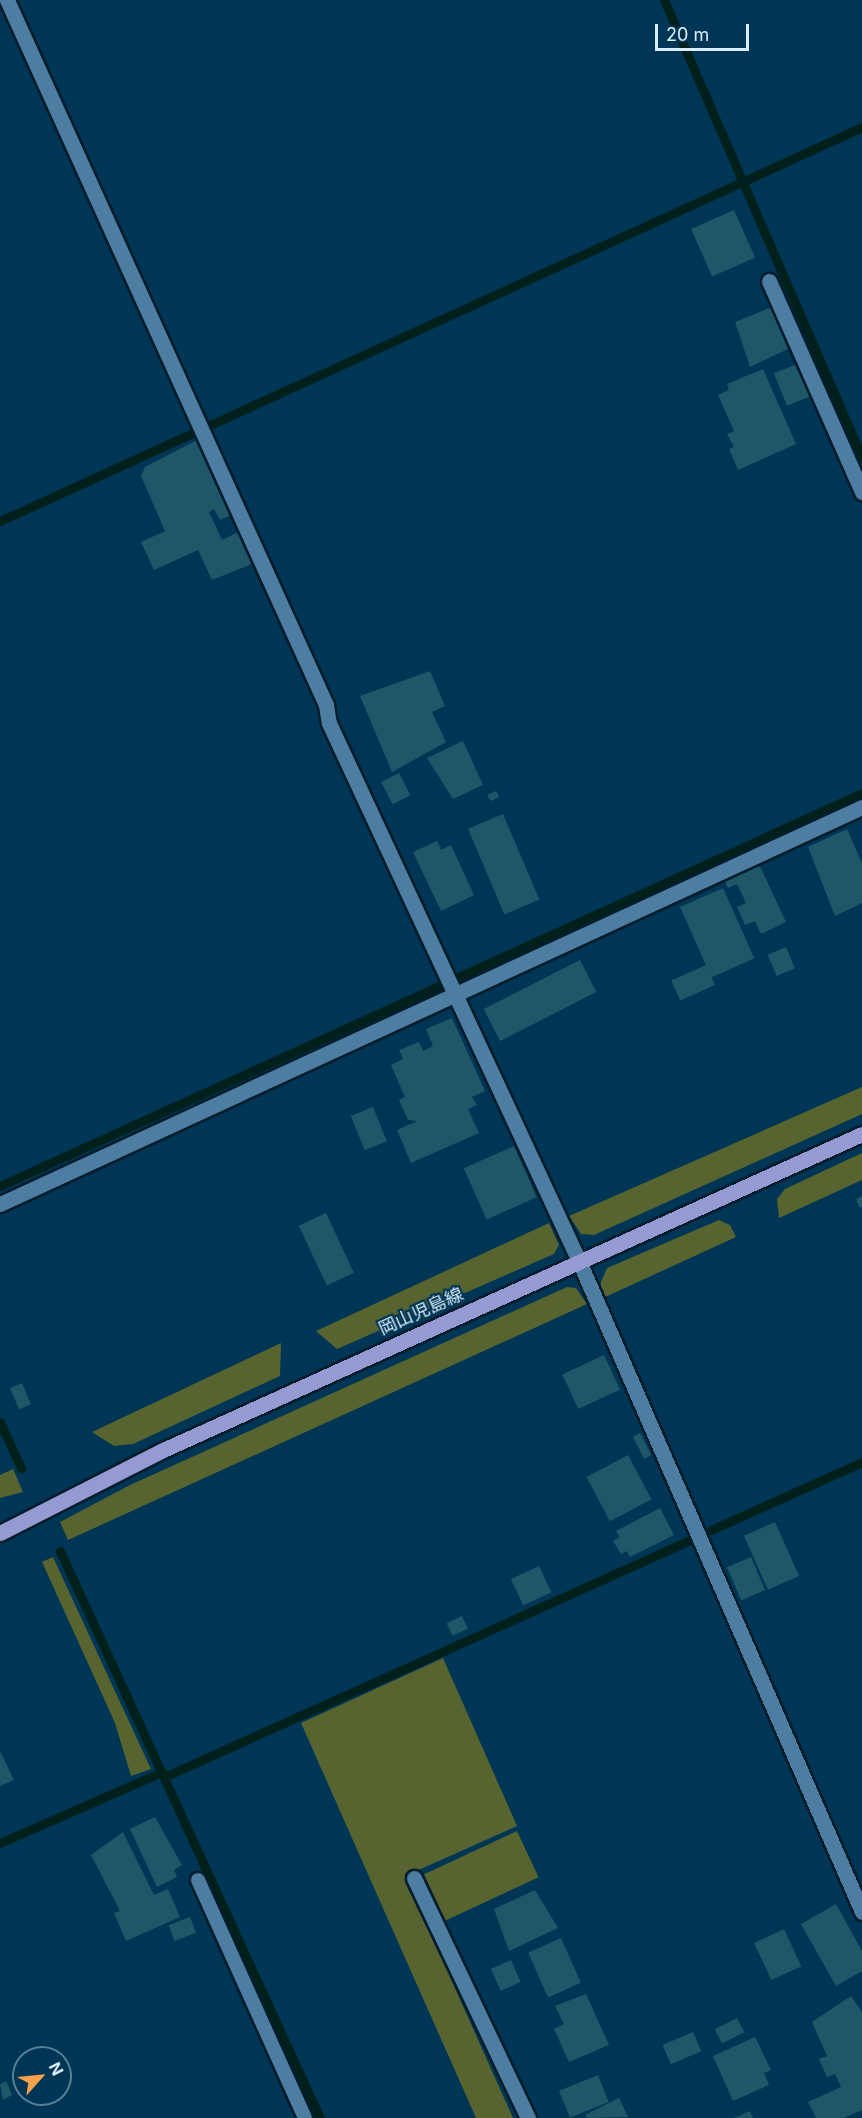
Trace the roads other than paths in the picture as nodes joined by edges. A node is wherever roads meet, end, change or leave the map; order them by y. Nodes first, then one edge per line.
1 (7, 0) edge
2 (769, 281) dead end
3 (862, 492) edge
4 (862, 807) edge
5 (450, 983) junction
6 (862, 1134) edge
7 (0, 1204) edge
8 (579, 1261) junction
9 (0, 1533) edge
10 (414, 1878) dead end
11 (198, 1880) dead end
12 (862, 1911) edge
13 (305, 2118) edge
14 (528, 2118) edge

1 - 5 street
2 - 3 street
4 - 5 street
5 - 7 street
5 - 8 street
6 - 8 main road, 岡山児島線
8 - 9 main road, 岡山児島線
8 - 12 street
10 - 14 street
11 - 13 lane

